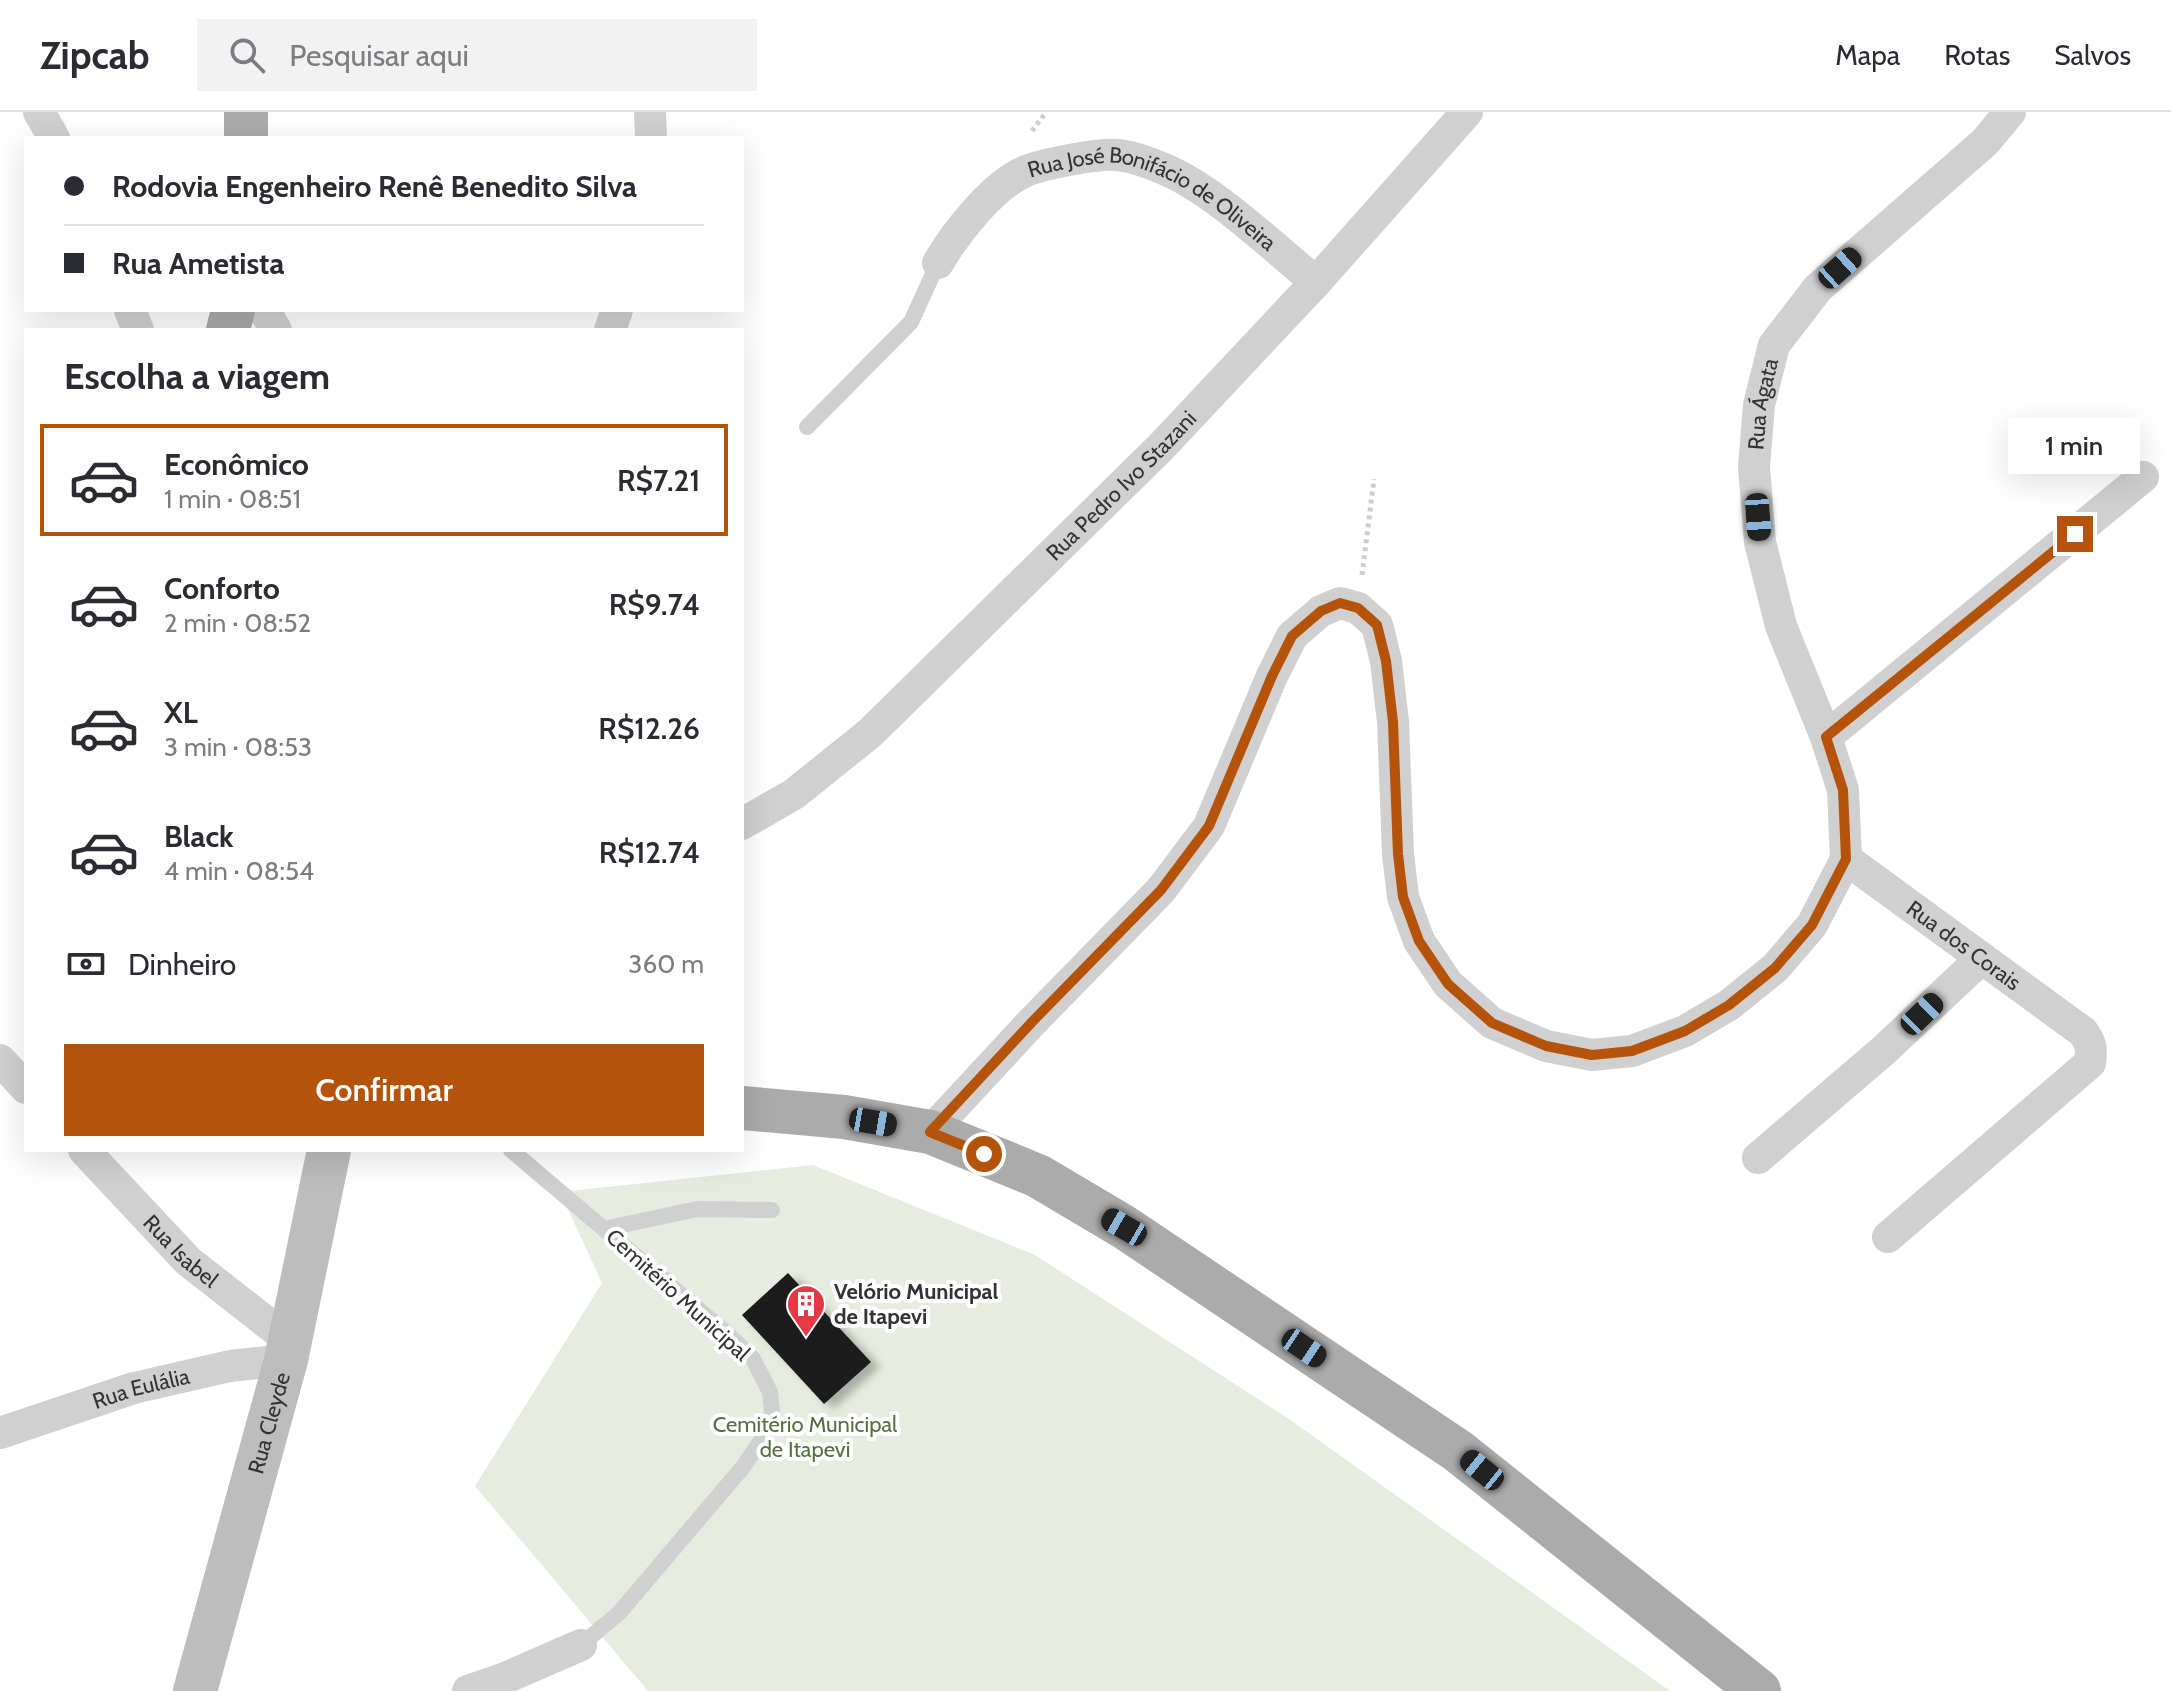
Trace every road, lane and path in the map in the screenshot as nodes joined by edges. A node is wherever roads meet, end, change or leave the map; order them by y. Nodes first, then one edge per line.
1 (39, 112) edge
2 (246, 112) edge
3 (650, 112) edge
4 (1467, 112) edge
5 (2010, 112) edge
6 (53, 136) edge
7 (246, 136) edge
8 (651, 136) edge
9 (938, 263) joint
10 (1316, 282) junction
11 (807, 427) dead end
12 (2143, 477) dead end
13 (1374, 479) dead end
14 (1358, 608) junction
15 (1826, 737) junction
16 (744, 823) edge
17 (1846, 859) junction
18 (1982, 958) junction
19 (0, 1060) edge
20 (24, 1086) edge
21 (744, 1108) edge
22 (930, 1132) junction
23 (86, 1152) edge
24 (329, 1152) edge
25 (513, 1152) edge
26 (1758, 1158) dead end
27 (772, 1210) dead end
28 (604, 1229) junction
29 (1888, 1237) dead end
30 (288, 1350) junction
31 (0, 1433) edge
32 (581, 1645) joint
33 (195, 1691) edge
34 (468, 1691) edge
35 (1759, 1691) edge

1 - 6 street
2 - 7 main road
3 - 8 street
4 - 10 street, Rua Pedro Ivo Stazani
5 - 15 street, Rua Ágata
9 - 10 street, Rua José Bonifácio de Oliveira
9 - 11 lane, Rua José Bonifácio de Oliveira
10 - 16 street, Rua Pedro Ivo Stazani
12 - 15 street
13 - 14 path
14 - 17 street
14 - 22 street
15 - 17 street
17 - 18 street, Rua dos Corais
18 - 26 street
18 - 29 street, Rua dos Corais
19 - 20 street
21 - 22 main road
22 - 35 main road
23 - 30 street, Rua Isabel
24 - 30 street, Rua Cleyde
25 - 28 lane, Cemitério Municipal
27 - 28 lane
28 - 32 lane, Cemitério Municipal
30 - 31 street, Rua Eulália
30 - 33 street, Rua Cleyde
32 - 34 street

